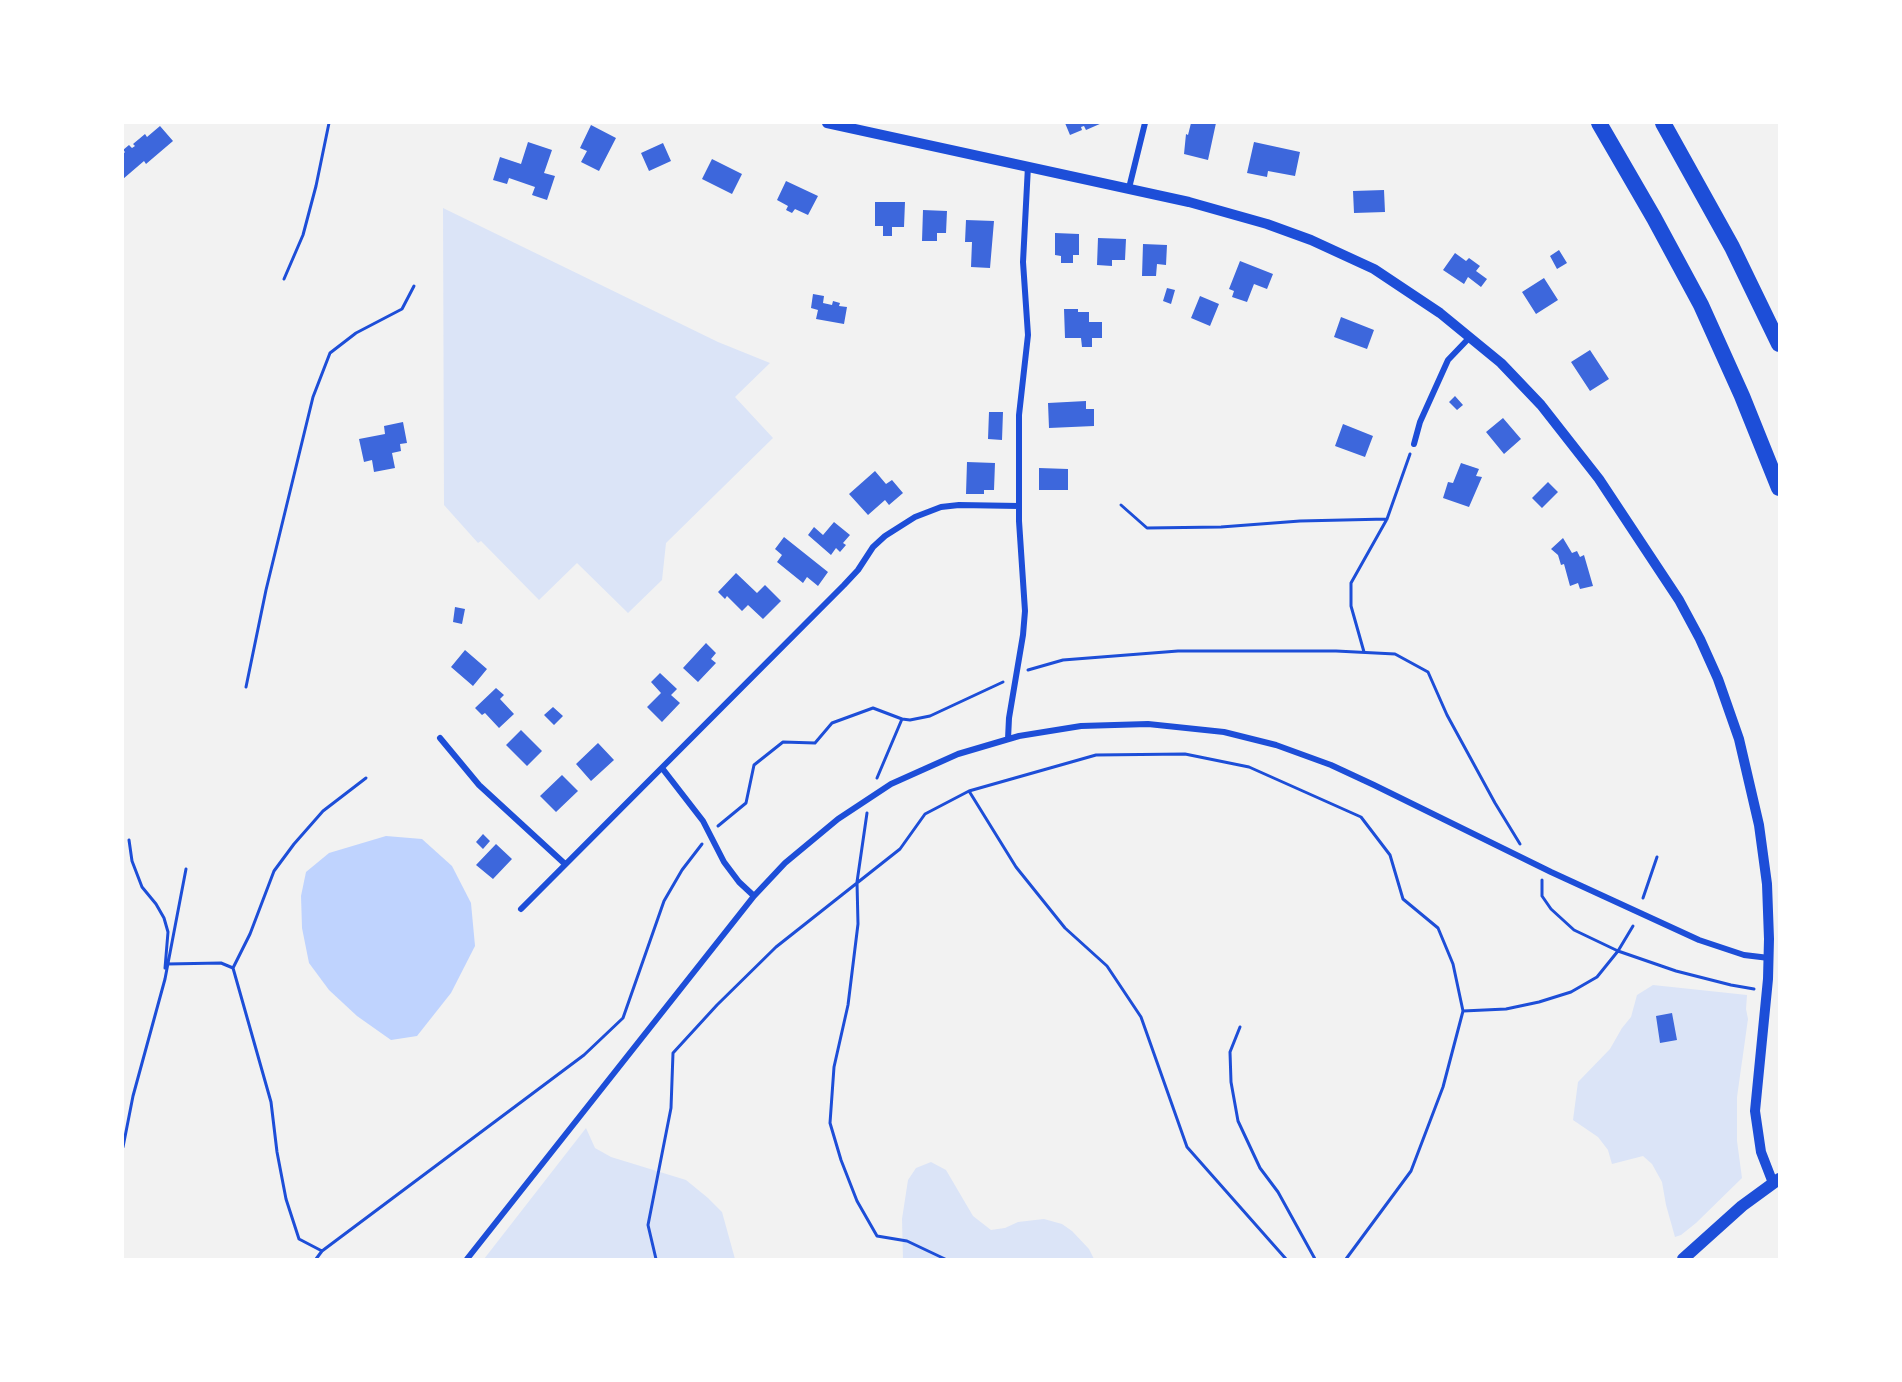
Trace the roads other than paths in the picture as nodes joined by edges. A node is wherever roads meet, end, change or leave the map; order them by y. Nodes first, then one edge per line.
1 (827, 123) edge
2 (1145, 123) edge
3 (1599, 123) edge
4 (1663, 123) edge
5 (1028, 166) junction
6 (1130, 188) junction
7 (1470, 336) junction
8 (1779, 344) edge
9 (1414, 444) road end
10 (1779, 488) edge
11 (1019, 506) junction
12 (440, 738) dead end
13 (1008, 739) junction
14 (662, 768) junction
15 (566, 864) junction
16 (754, 896) junction
17 (521, 909) dead end
18 (1769, 958) junction
19 (1776, 1181) edge
20 (467, 1259) edge
21 (1683, 1259) edge

1 - 5 street
2 - 6 street
3 - 10 highway
4 - 8 highway
5 - 6 street
5 - 11 street
6 - 7 street
7 - 9 street
7 - 18 street
11 - 13 street
11 - 14 street
12 - 15 street
13 - 16 street
13 - 18 street
14 - 15 street
14 - 16 street
15 - 17 street
16 - 20 street
18 - 19 street
19 - 21 main road

